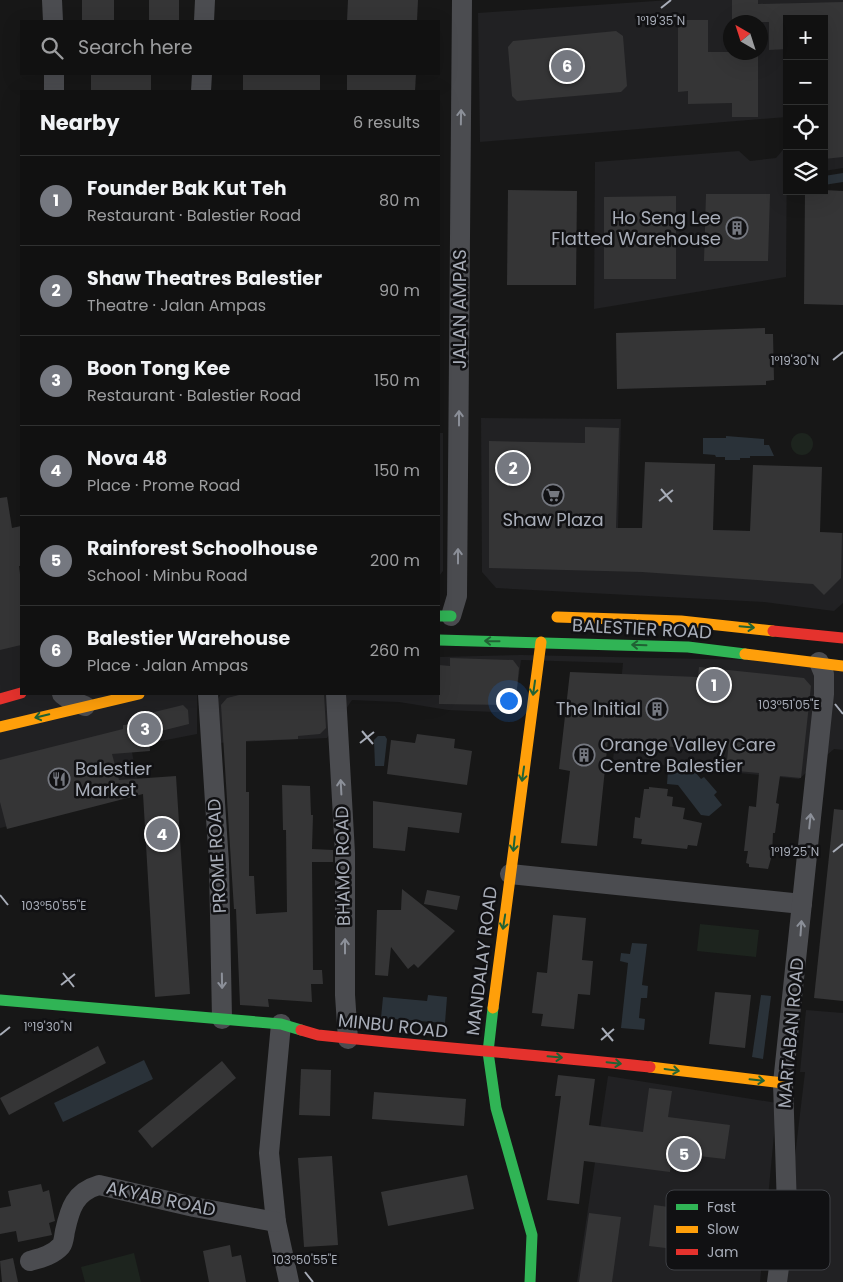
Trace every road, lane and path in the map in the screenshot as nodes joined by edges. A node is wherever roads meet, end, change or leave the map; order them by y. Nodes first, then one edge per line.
1 (52, 0) edge
2 (205, 0) edge
3 (462, 0) edge
4 (53, 20) edge
5 (204, 20) edge
6 (54, 75) edge
7 (202, 75) edge
8 (54, 90) edge
9 (201, 90) edge
10 (445, 616) edge
11 (558, 617) dead end
12 (843, 638) edge
13 (440, 640) edge
14 (541, 642) junction
15 (819, 662) junction
16 (843, 666) edge
17 (20, 693) edge
18 (63, 695) edge
19 (134, 695) edge
20 (208, 695) edge
21 (336, 695) edge
22 (0, 698) edge
23 (85, 706) junction
24 (0, 727) edge
25 (510, 874) junction
26 (802, 904) junction
27 (0, 1000) edge
28 (222, 1019) junction
29 (281, 1024) junction
30 (348, 1039) junction
31 (488, 1052) junction
32 (784, 1083) junction
33 (787, 1190) edge
34 (276, 1222) junction
35 (30, 1262) dead end
36 (289, 1282) edge
37 (530, 1282) edge

1 - 4 street
2 - 5 street
10 -> 3 street, JALAN AMPAS
6 - 8 street
7 - 9 street
11 -> 12 street, BALESTIER ROAD
14 -> 13 street, BALESTIER ROAD
15 -> 14 street, BALESTIER ROAD
14 -> 25 street, MANDALAY ROAD
15 - 16 street, BALESTIER ROAD
26 -> 15 street, MARTABAN ROAD
17 - 22 street
18 - 23 street
19 - 23 street
20 -> 28 street, PROME ROAD
30 -> 21 street, BHAMO ROAD
23 -> 24 street
25 - 26 street
25 -> 31 street, MANDALAY ROAD
32 -> 26 street, MARTABAN ROAD
27 - 28 street, MINBU ROAD
28 - 29 street, MINBU ROAD
29 - 30 street, MINBU ROAD
29 - 34 street
30 - 31 street, MINBU ROAD
31 -> 32 street, MINBU ROAD
31 - 37 street, MANDALAY ROAD
32 - 33 street, MARTABAN ROAD
34 - 35 street, AKYAB ROAD
34 - 36 street

